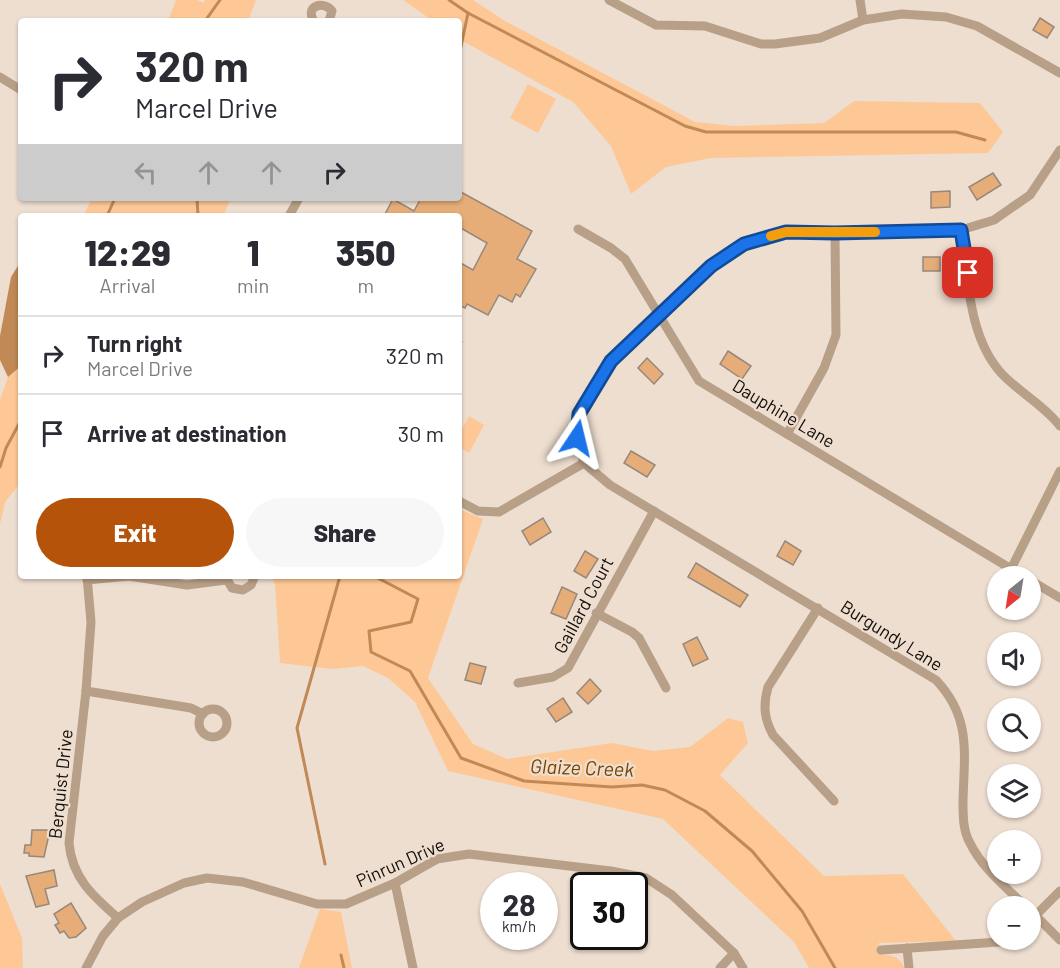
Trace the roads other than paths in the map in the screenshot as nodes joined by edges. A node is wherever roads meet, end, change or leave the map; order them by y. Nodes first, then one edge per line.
1 (609, 0) edge
2 (860, 0) edge
3 (313, 18) edge
4 (332, 18) edge
5 (863, 20) junction
6 (1060, 74) edge
7 (0, 77) edge
8 (18, 88) edge
9 (1060, 150) edge
10 (578, 228) dead end
11 (961, 230) junction
12 (835, 233) junction
13 (657, 314) junction
14 (1060, 426) edge
15 (787, 434) junction
16 (584, 463) junction
17 (1060, 471) edge
18 (462, 503) edge
19 (654, 511) junction
20 (1006, 566) edge
21 (1012, 566) edge
22 (87, 579) edge
23 (148, 579) edge
24 (220, 579) edge
25 (227, 579) edge
26 (254, 579) edge
27 (1041, 587) edge
28 (1060, 598) edge
29 (818, 608) junction
30 (596, 613) junction
31 (518, 683) dead end
32 (666, 688) dead end
33 (86, 691) junction
34 (203, 714) dead end
35 (834, 801) dead end
36 (395, 883) junction
37 (1060, 891) edge
38 (1015, 896) edge
39 (1041, 908) edge
40 (118, 918) junction
41 (1041, 924) edge
42 (1060, 940) edge
43 (987, 943) edge
44 (908, 948) junction
45 (881, 950) dead end
46 (734, 953) junction
47 (86, 968) edge
48 (413, 968) edge
49 (720, 968) edge
50 (743, 968) edge
51 (909, 968) edge

1 - 5 street
2 - 5 street
3 - 4 street
5 - 6 street
7 - 8 street
9 - 11 street
10 - 13 street, Dauphine Lane
11 - 12 street
11 - 14 street
12 - 13 street
12 - 15 street
13 - 15 street, Dauphine Lane
13 - 16 street
15 - 20 street, Dauphine Lane
16 - 18 street
16 - 19 street, Burgundy Lane
17 - 21 street
19 - 29 street, Burgundy Lane
19 - 30 street, Gaillard Court
22 - 33 street, Berquist Drive
23 - 24 street
25 - 26 street
27 - 28 street
29 - 35 street
29 - 38 street, Burgundy Lane
30 - 31 street, Gaillard Court
30 - 32 street
33 - 34 street
33 - 40 street, Berquist Drive
36 - 40 street, Pinrun Drive
36 - 46 street, Pinrun Drive
36 - 48 street
37 - 39 street
40 - 47 street
41 - 42 street
43 - 44 street
44 - 45 street
44 - 51 street
46 - 49 street
46 - 50 street, Pinrun Drive

